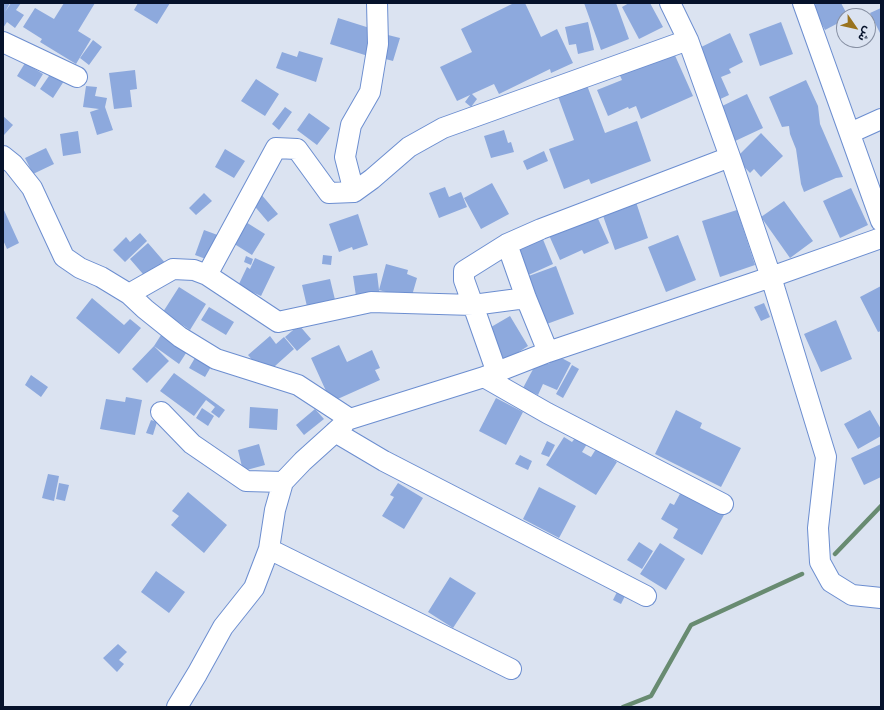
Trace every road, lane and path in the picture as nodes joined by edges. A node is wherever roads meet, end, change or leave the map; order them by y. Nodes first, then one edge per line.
1 (377, 3) edge
2 (670, 3) edge
3 (804, 3) edge
4 (688, 40) junction
5 (3, 42) edge
6 (77, 77) dead end
7 (881, 119) edge
8 (850, 133) junction
9 (3, 156) edge
10 (730, 157) junction
11 (354, 192) junction
12 (881, 221) edge
13 (881, 238) edge
14 (507, 244) junction
15 (207, 275) junction
16 (771, 277) junction
17 (129, 294) junction
18 (526, 298) junction
19 (473, 305) junction
20 (548, 352) junction
21 (490, 375) junction
22 (161, 412) dead end
23 (350, 419) junction
24 (335, 432) junction
25 (283, 482) junction
26 (723, 504) dead end
27 (270, 549) junction
28 (646, 596) dead end
29 (881, 598) edge
30 (510, 669) dead end
31 (177, 707) edge

1 - 11 street
2 - 4 street
3 - 8 street
4 - 10 street
4 - 11 street
5 - 6 street
7 - 8 street
8 - 12 street
9 - 17 street
10 - 14 street
10 - 16 street
11 - 15 street
13 - 16 street
14 - 18 street
14 - 19 street
15 - 17 street
15 - 19 street
16 - 20 street
16 - 29 street
17 - 23 street
18 - 19 street
18 - 20 street
19 - 21 street
20 - 21 street
21 - 23 street
21 - 26 street
22 - 25 street
23 - 24 street
24 - 25 street
24 - 28 street
25 - 27 street
27 - 30 street
27 - 31 street

